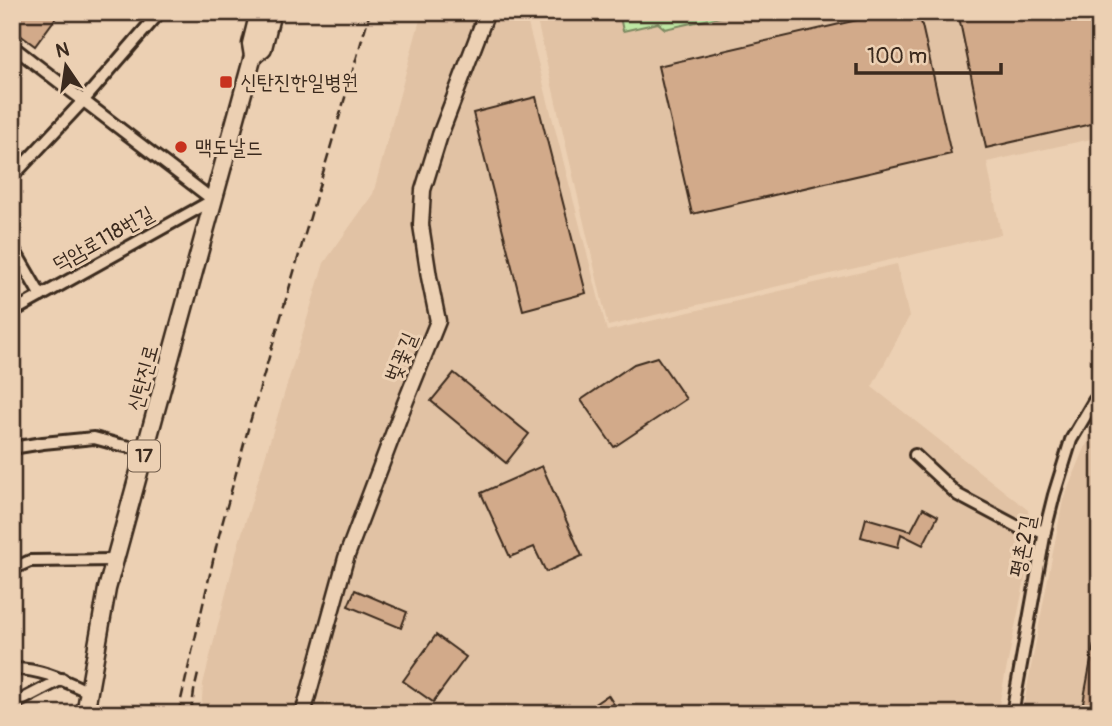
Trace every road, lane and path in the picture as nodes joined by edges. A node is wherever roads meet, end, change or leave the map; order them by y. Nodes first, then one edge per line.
1 (160, 12) edge
2 (259, 12) edge
3 (272, 12) edge
4 (487, 12) edge
5 (12, 46) edge
6 (253, 56) junction
7 (83, 101) junction
8 (12, 177) edge
9 (213, 200) junction
10 (12, 246) edge
11 (41, 296) junction
12 (12, 312) edge
13 (1100, 396) edge
14 (12, 448) edge
15 (145, 450) junction
16 (915, 455) dead end
17 (1045, 531) junction
18 (115, 560) junction
19 (12, 569) edge
20 (12, 669) edge
21 (62, 679) junction
22 (89, 692) junction
23 (12, 705) edge
24 (85, 714) edge
25 (303, 714) edge
26 (1012, 714) edge

1 - 7 street
2 - 6 main road, 신탄진로 / 17
3 - 6 main road, 신탄진로 / 17
4 - 25 street, 벚꽃길
5 - 7 street
6 - 9 main road, 신탄진로 / 17
7 - 8 street
7 - 9 street
9 - 11 street, 덕암로118번길
9 - 15 main road, 신탄진로 / 17
10 - 11 street
11 - 12 street, 덕암로118번길
13 - 17 street, 평촌2길
14 - 15 street
15 - 18 main road, 신탄진로 / 17
16 - 17 street
17 - 26 street, 평촌2길
18 - 19 street
18 - 22 main road, 신탄진로 / 17
20 - 21 street
21 - 22 street
21 - 23 street
22 - 24 main road, 신탄진로 / 17

